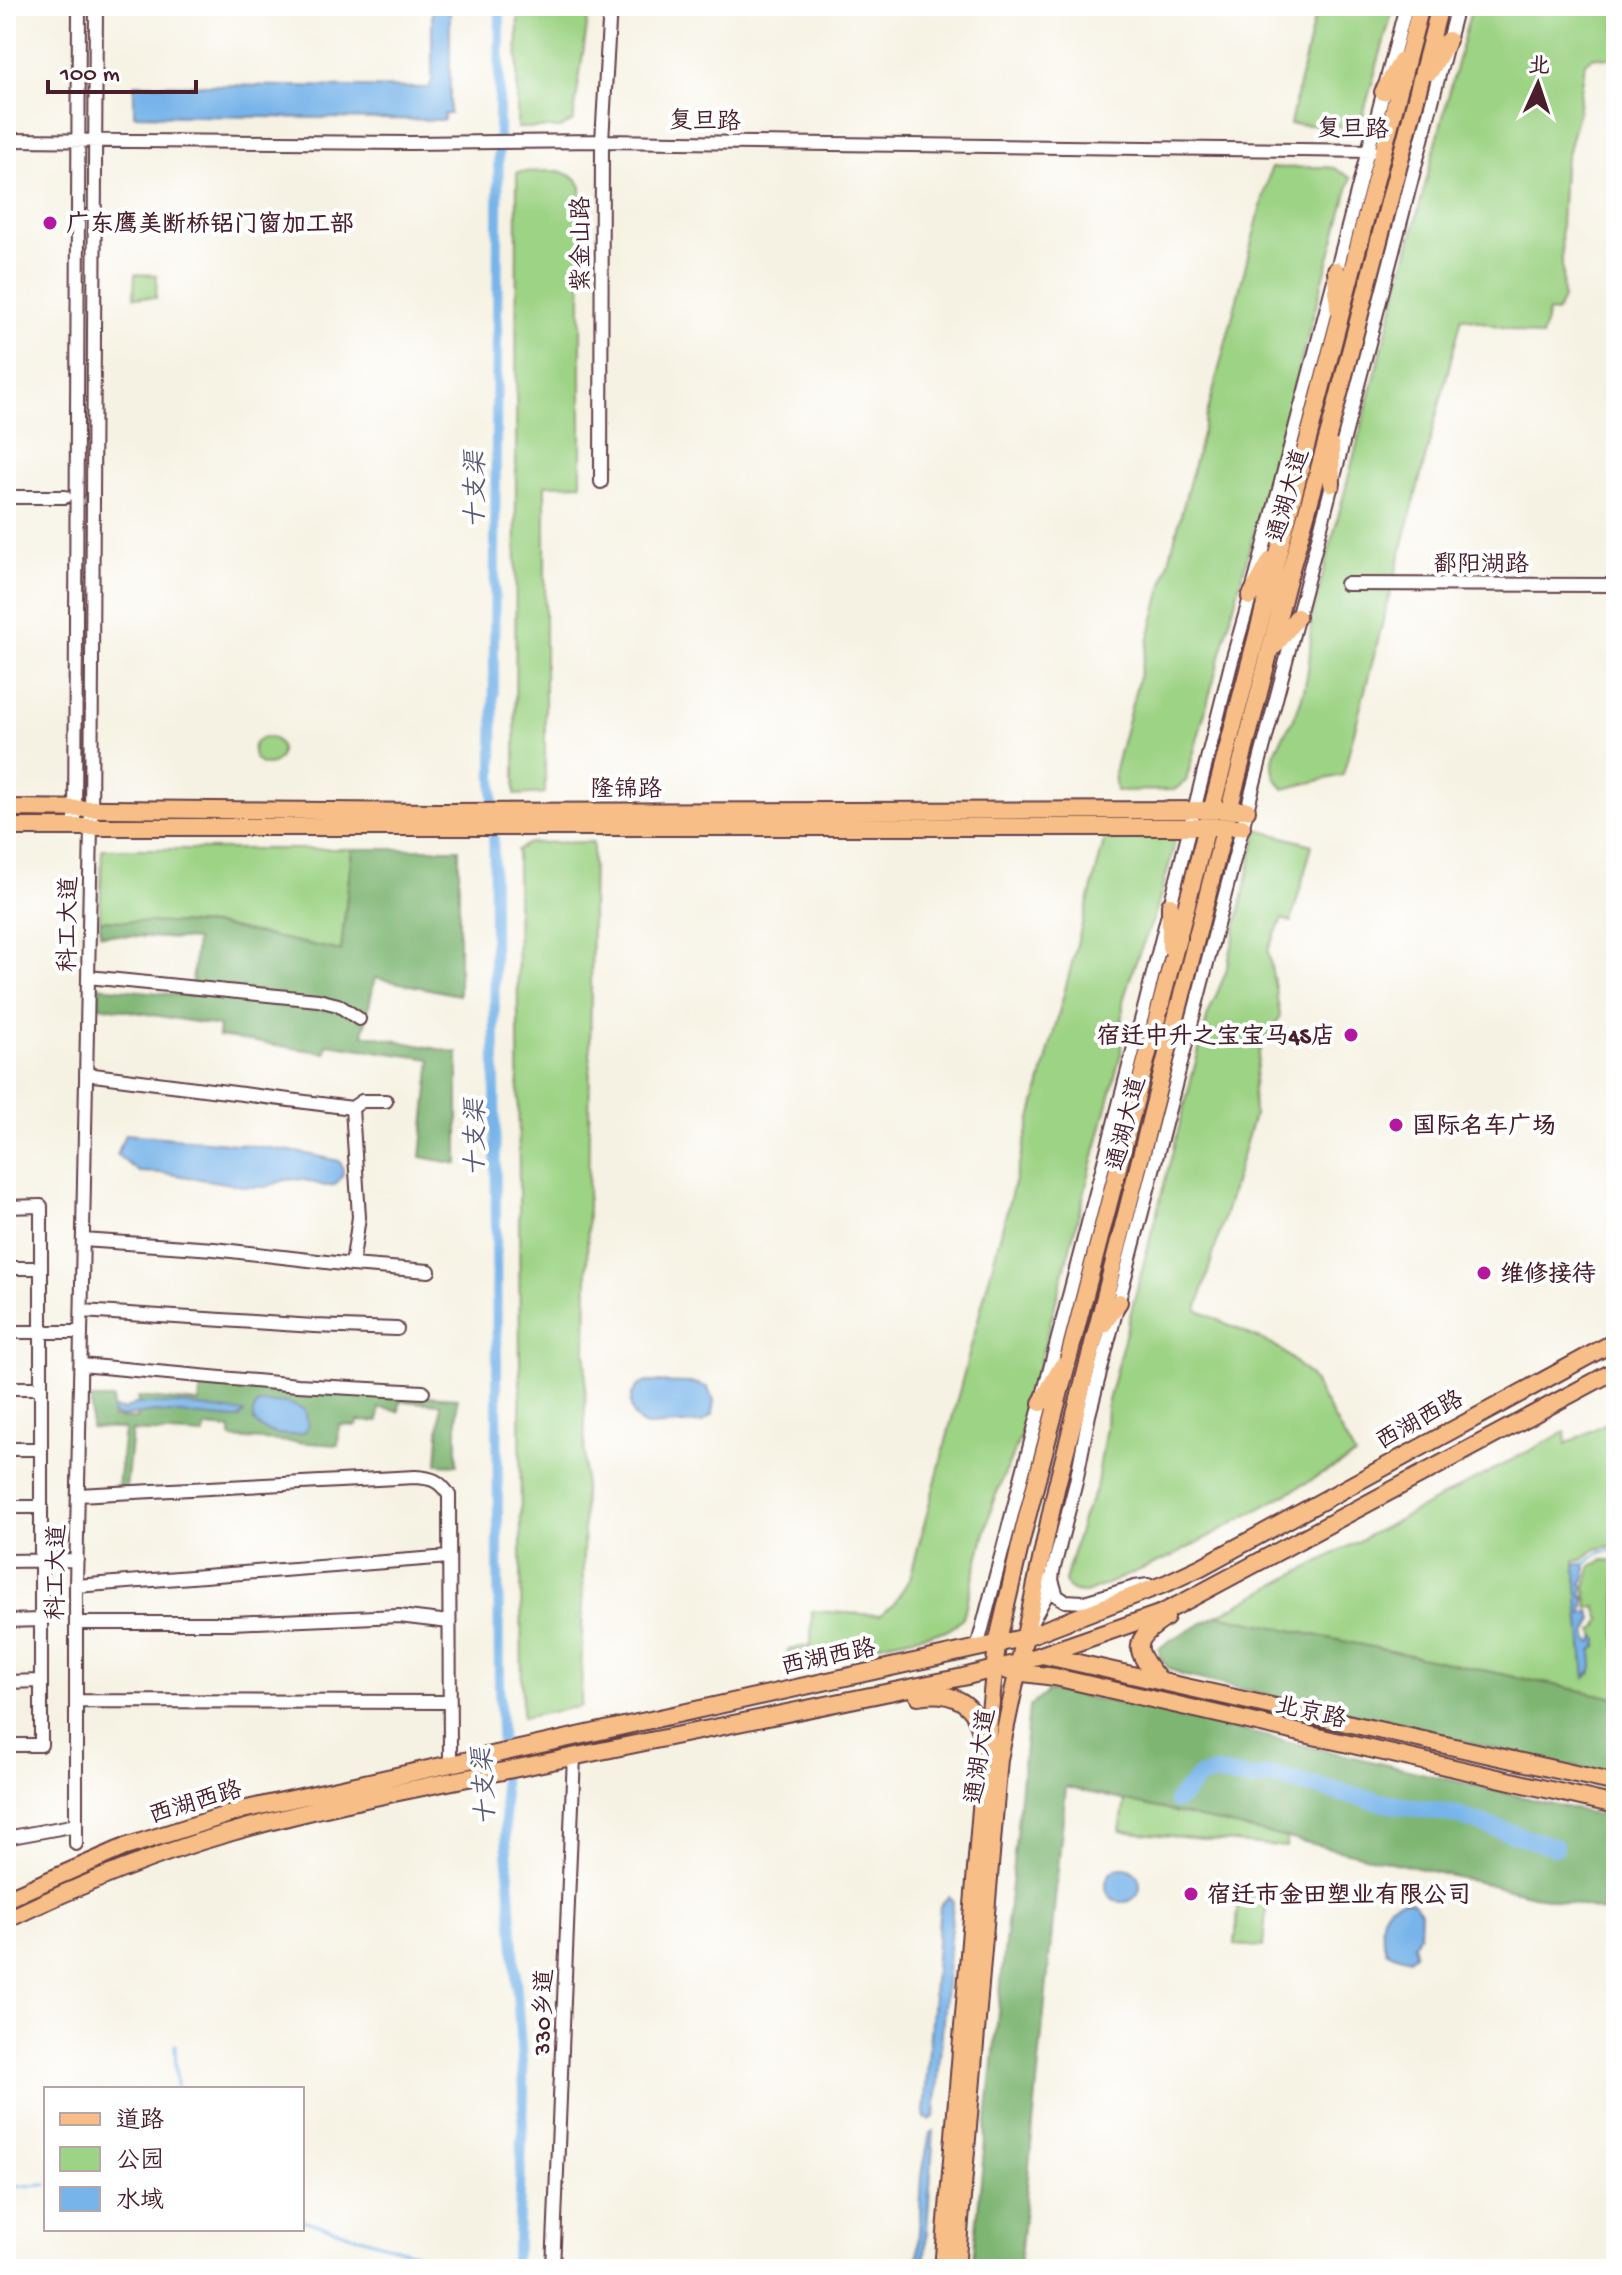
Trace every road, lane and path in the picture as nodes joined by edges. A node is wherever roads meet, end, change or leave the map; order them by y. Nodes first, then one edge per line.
1 (79, 6) edge
2 (96, 6) edge
3 (610, 6) edge
4 (1406, 6) edge
5 (1421, 6) edge
6 (1440, 6) edge
7 (1457, 6) edge
8 (1448, 40) junction
9 (1410, 49) junction
10 (1419, 91) junction
11 (1383, 92) junction
12 (6, 140) edge
13 (79, 140) junction
14 (96, 140) junction
15 (602, 141) junction
16 (1376, 151) junction
17 (1403, 151) junction
18 (1336, 270) junction
19 (1338, 326) junction
20 (1330, 429) junction
21 (601, 482) dead end
22 (1332, 484) junction
23 (6, 497) edge
24 (65, 497) dead end
25 (1282, 541) junction
26 (1616, 579) edge
27 (1616, 585) edge
28 (1250, 597) junction
29 (1297, 617) junction
30 (1269, 654) junction
31 (83, 807) junction
32 (6, 808) edge
33 (1201, 818) junction
34 (1236, 818) junction
35 (438, 819) junction
36 (6, 827) edge
37 (83, 827) junction
38 (1170, 905) junction
39 (1170, 971) junction
40 (88, 977) junction
41 (359, 1019) dead end
42 (86, 1074) junction
43 (386, 1101) dead end
44 (352, 1108) junction
45 (6, 1207) edge
46 (83, 1240) junction
47 (352, 1265) junction
48 (6, 1268) edge
49 (41, 1268) junction
50 (429, 1271) dead end
51 (1119, 1302) junction
52 (82, 1311) junction
53 (397, 1329) dead end
54 (6, 1332) edge
55 (41, 1332) junction
56 (81, 1332) junction
57 (1095, 1336) junction
58 (1616, 1341) edge
59 (1072, 1347) junction
60 (81, 1365) junction
61 (1616, 1370) edge
62 (6, 1388) edge
63 (40, 1388) junction
64 (423, 1392) dead end
65 (1041, 1403) junction
66 (6, 1449) edge
67 (41, 1449) junction
68 (78, 1495) junction
69 (6, 1507) edge
70 (41, 1507) junction
71 (449, 1557) junction
72 (77, 1560) junction
73 (6, 1561) edge
74 (41, 1561) junction
75 (1053, 1571) junction
76 (1167, 1583) junction
77 (76, 1586) junction
78 (1192, 1598) junction
79 (41, 1620) junction
80 (6, 1621) edge
81 (449, 1622) junction
82 (76, 1623) junction
83 (1023, 1638) junction
84 (997, 1644) junction
85 (977, 1648) junction
86 (1042, 1655) junction
87 (1018, 1668) junction
88 (994, 1669) junction
89 (41, 1681) junction
90 (1160, 1681) junction
91 (6, 1682) edge
92 (76, 1701) junction
93 (450, 1702) junction
94 (782, 1715) junction
95 (6, 1745) edge
96 (574, 1756) junction
97 (985, 1760) junction
98 (450, 1763) junction
99 (1616, 1783) edge
100 (1616, 1805) edge
101 (71, 1826) dead end
102 (6, 1838) edge
103 (76, 1844) dead end
104 (6, 1899) edge
105 (6, 1920) edge
106 (553, 2269) edge
107 (943, 2269) edge
108 (956, 2269) edge

1 - 13 street, 科工大道
2 - 14 street, 科工大道
3 - 15 street, 紫金山路
4 - 11 street
5 - 9 main road, 通湖大道
6 - 10 main road, 通湖大道
7 - 8 street
8 - 10 main road
8 - 22 street
9 - 11 main road
9 - 16 main road, 通湖大道
10 - 17 main road, 通湖大道
11 - 16 street
12 - 13 street, 复旦路
13 - 14 street, 复旦路
13 - 31 street, 科工大道
14 - 15 street, 复旦路
14 - 31 street, 科工大道
15 - 16 street, 复旦路
15 - 21 street, 紫金山路
16 - 17 street, 复旦路
16 - 18 street
16 - 19 main road, 通湖大道
17 - 20 main road, 通湖大道
18 - 19 main road
18 - 28 street
19 - 25 main road, 通湖大道
20 - 22 main road
20 - 30 main road, 通湖大道
22 - 29 street
23 - 24 street
25 - 28 main road
25 - 33 main road, 通湖大道
26 - 27 street, 鄱阳湖路
28 - 33 street
29 - 30 main road
29 - 34 street
30 - 34 main road, 通湖大道
31 - 32 main road, 隆锦路
31 - 35 main road, 隆锦路
31 - 37 street, 科工大道
33 - 34 main road, 隆锦路
33 - 35 main road, 隆锦路
33 - 38 street
33 - 39 main road, 通湖大道
34 - 51 street
34 - 57 main road, 通湖大道
35 - 37 main road, 隆锦路
36 - 37 main road, 隆锦路
37 - 40 street, 科工大道
38 - 39 main road
38 - 65 street
39 - 59 main road, 通湖大道
40 - 41 street
40 - 42 street, 科工大道
42 - 44 street
42 - 46 street, 科工大道
43 - 44 street
44 - 47 street
45 - 49 street
46 - 47 street
46 - 52 street, 科工大道
47 - 50 street
48 - 49 street
49 - 55 street
51 - 57 main road
51 - 75 street
52 - 53 street
52 - 56 street, 科工大道
54 - 55 street
55 - 56 street
55 - 63 street
56 - 60 street, 科工大道
57 - 83 main road, 通湖大道
58 - 76 main road, 西湖西路
59 - 65 main road
59 - 84 main road, 通湖大道
60 - 64 street
60 - 68 street, 科工大道
61 - 78 main road, 西湖西路
62 - 63 street
63 - 67 street
65 - 85 street
66 - 67 street
67 - 70 street
68 - 71 street
68 - 72 street, 科工大道
69 - 70 street
70 - 74 street
71 - 77 street
71 - 81 street
72 - 74 street
72 - 77 street, 科工大道
73 - 74 street
74 - 79 street
75 - 76 street
75 - 83 street
76 - 83 main road, 西湖西路
77 - 82 street, 科工大道
78 - 86 main road, 西湖西路
78 - 90 main road
79 - 80 street
79 - 89 street
81 - 82 street
81 - 93 street
82 - 92 street, 科工大道
83 - 84 main road, 西湖西路
83 - 86 main road, 北京路
83 - 87 main road, 通湖大道
84 - 85 main road, 西湖西路
84 - 88 main road, 通湖大道
85 - 98 main road, 西湖西路
86 - 87 main road, 西湖西路
86 - 90 main road, 北京路
87 - 88 main road, 西湖西路
87 - 100 main road, 北京路
87 - 108 main road, 通湖大道
88 - 94 main road, 西湖西路
88 - 97 main road, 通湖大道
89 - 91 street
89 - 95 street
90 - 99 main road, 北京路
92 - 93 street
92 - 103 street, 科工大道
93 - 98 street
94 - 96 main road, 西湖西路
94 - 97 main road
96 - 105 main road, 西湖西路
96 - 106 street, 330乡道
97 - 107 main road, 通湖大道
98 - 104 main road, 西湖西路
101 - 102 street

